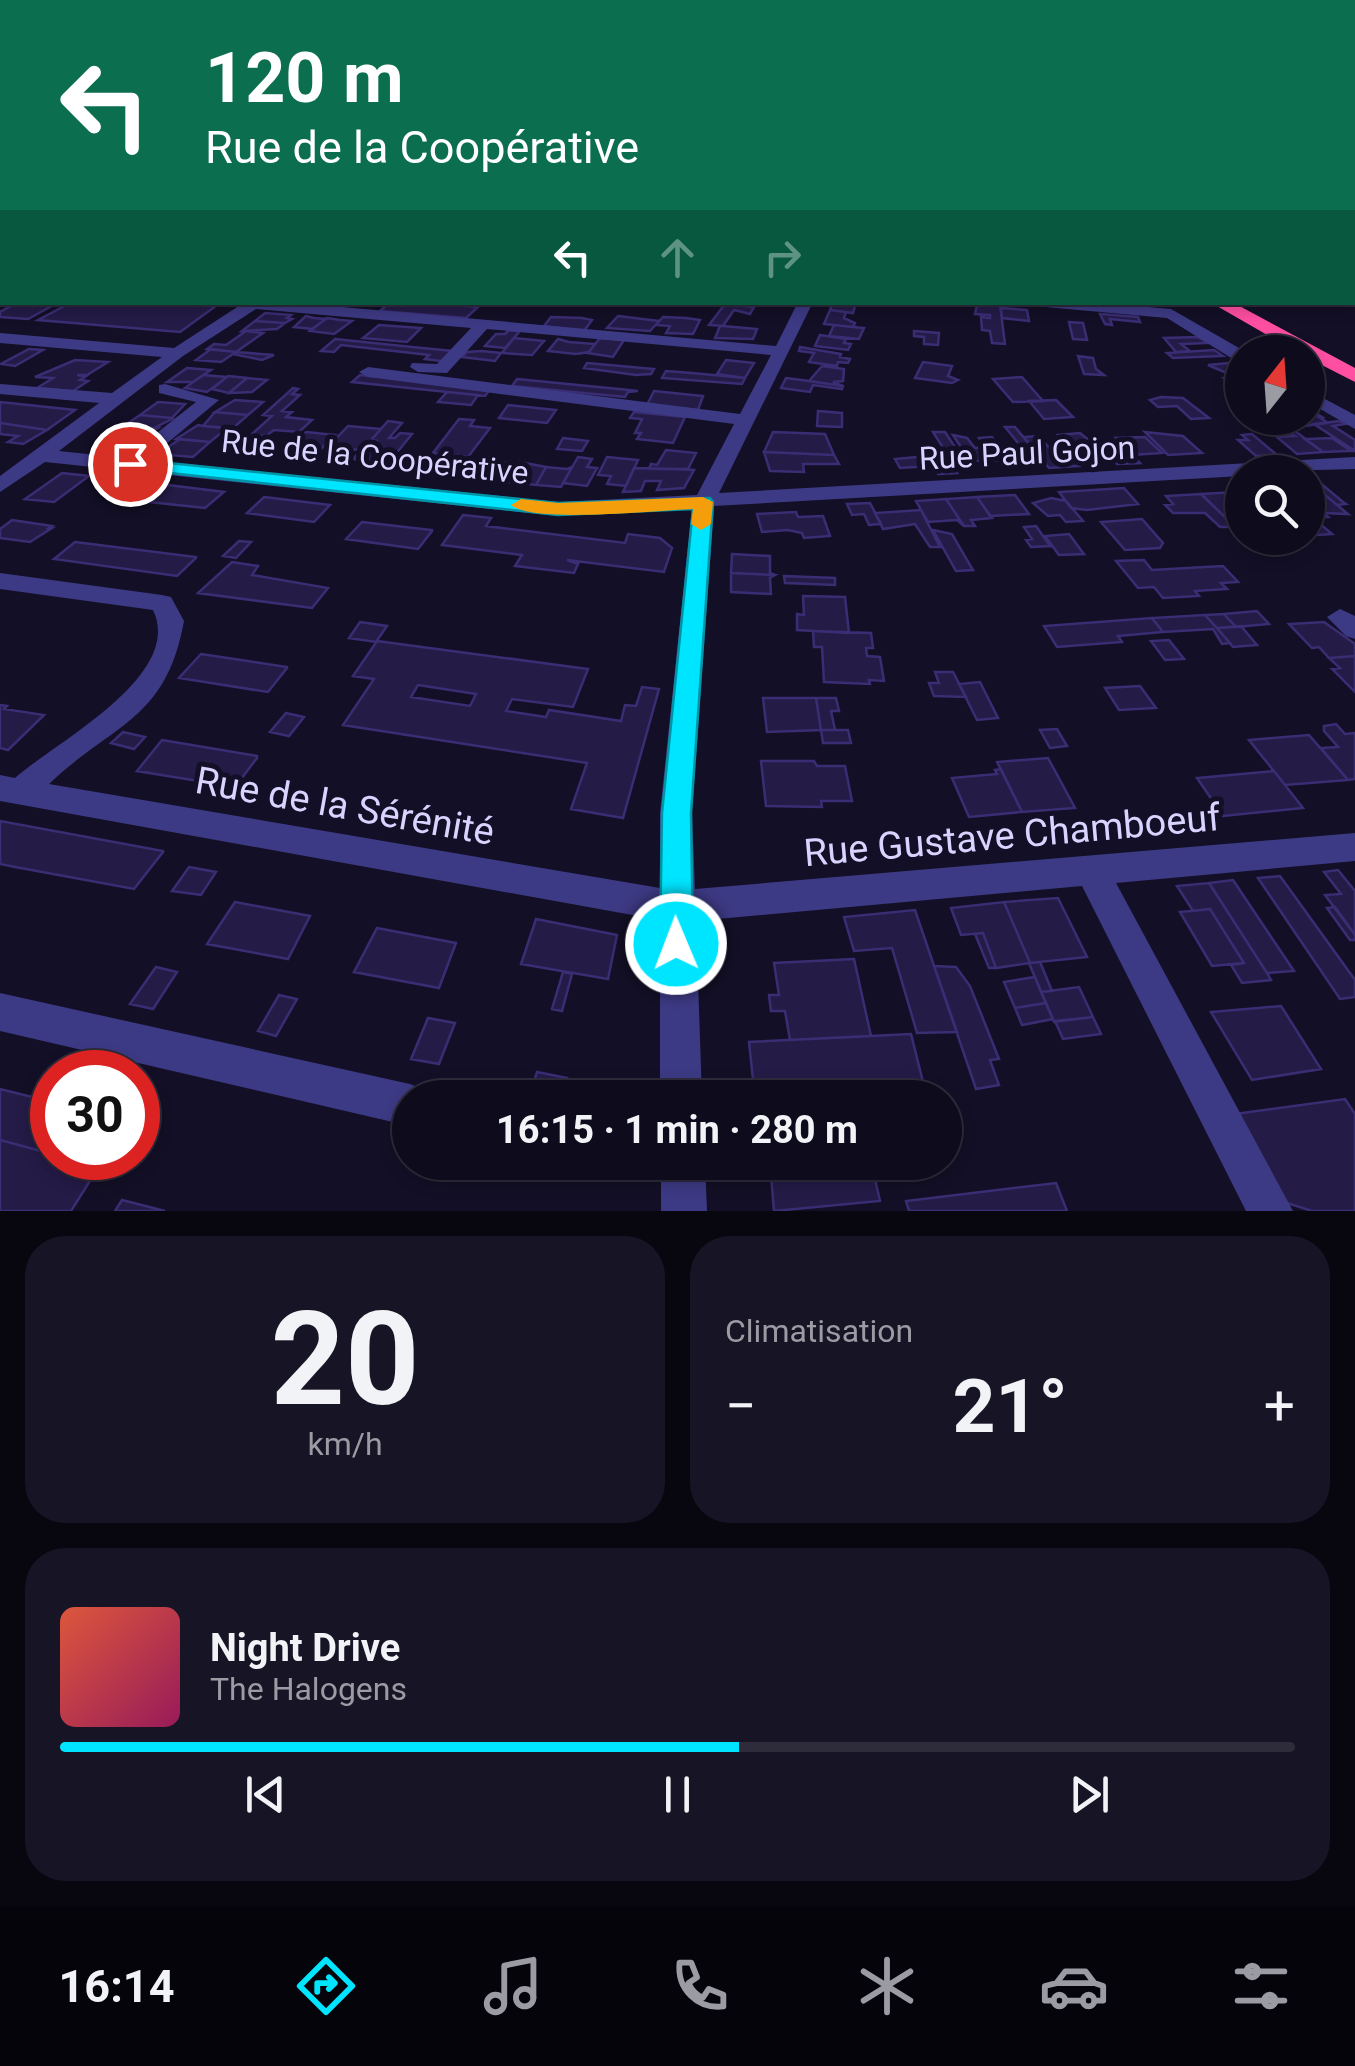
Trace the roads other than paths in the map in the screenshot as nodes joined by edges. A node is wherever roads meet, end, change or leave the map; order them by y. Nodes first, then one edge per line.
1 (251, 305) edge
2 (275, 305) edge
3 (804, 305) edge
4 (1068, 305) edge
5 (1224, 305) edge
6 (1256, 305) edge
7 (483, 325) junction
8 (0, 338) edge
9 (1225, 346) edge
10 (781, 352) junction
11 (177, 353) junction
12 (1355, 357) edge
13 (1355, 376) edge
14 (0, 388) edge
15 (164, 389) dead end
16 (115, 400) junction
17 (1325, 405) edge
18 (746, 420) junction
19 (1355, 423) edge
20 (40, 455) junction
21 (1355, 463) edge
22 (130, 464) junction
23 (0, 486) edge
24 (703, 502) junction
25 (0, 581) edge
26 (10, 790) edge
27 (1355, 847) edge
28 (1091, 870) junction
29 (676, 907) junction
30 (0, 1012) edge
31 (681, 1080) edge
32 (392, 1101) edge
33 (683, 1180) edge
34 (684, 1211) edge
35 (1270, 1211) edge

1 - 11 street
2 - 7 street
3 - 10 street
4 - 9 street
5 - 13 highway
6 - 12 highway
7 - 10 street
7 - 18 street
8 - 11 street
10 - 18 street
11 - 16 street
14 - 16 street
15 - 22 street
16 - 20 street
17 - 19 street
18 - 24 street
20 - 22 street, Rue de la Coopérative
20 - 23 street
21 - 24 street, Rue Paul Gojon
22 - 24 street, Rue de la Coopérative
24 - 29 street
25 - 26 street
26 - 29 street, Rue de la Sérénité
27 - 28 street, Rue Gustave Chamboeuf
28 - 29 street, Rue Gustave Chamboeuf
28 - 35 street
29 - 31 street
30 - 32 street
33 - 34 street

